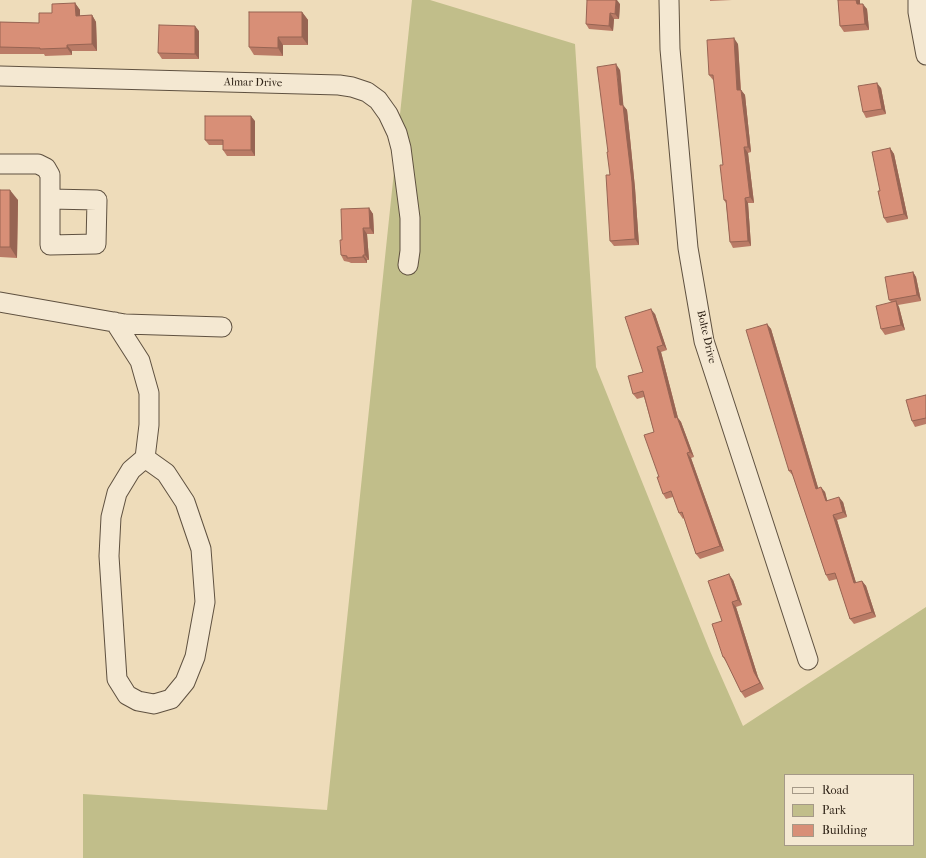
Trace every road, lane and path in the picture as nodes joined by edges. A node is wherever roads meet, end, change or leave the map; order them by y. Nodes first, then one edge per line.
1 (669, 0) edge
2 (918, 0) edge
3 (926, 55) edge
4 (0, 76) edge
5 (0, 164) edge
6 (50, 199) dead end
7 (408, 265) dead end
8 (0, 302) edge
9 (115, 322) junction
10 (222, 327) dead end
11 (145, 458) junction
12 (808, 660) dead end

1 - 12 street, Bolte Drive
2 - 3 street
4 - 7 street, Almar Drive
5 - 6 street
8 - 9 street
9 - 10 street
9 - 11 street
11 - 11 street

